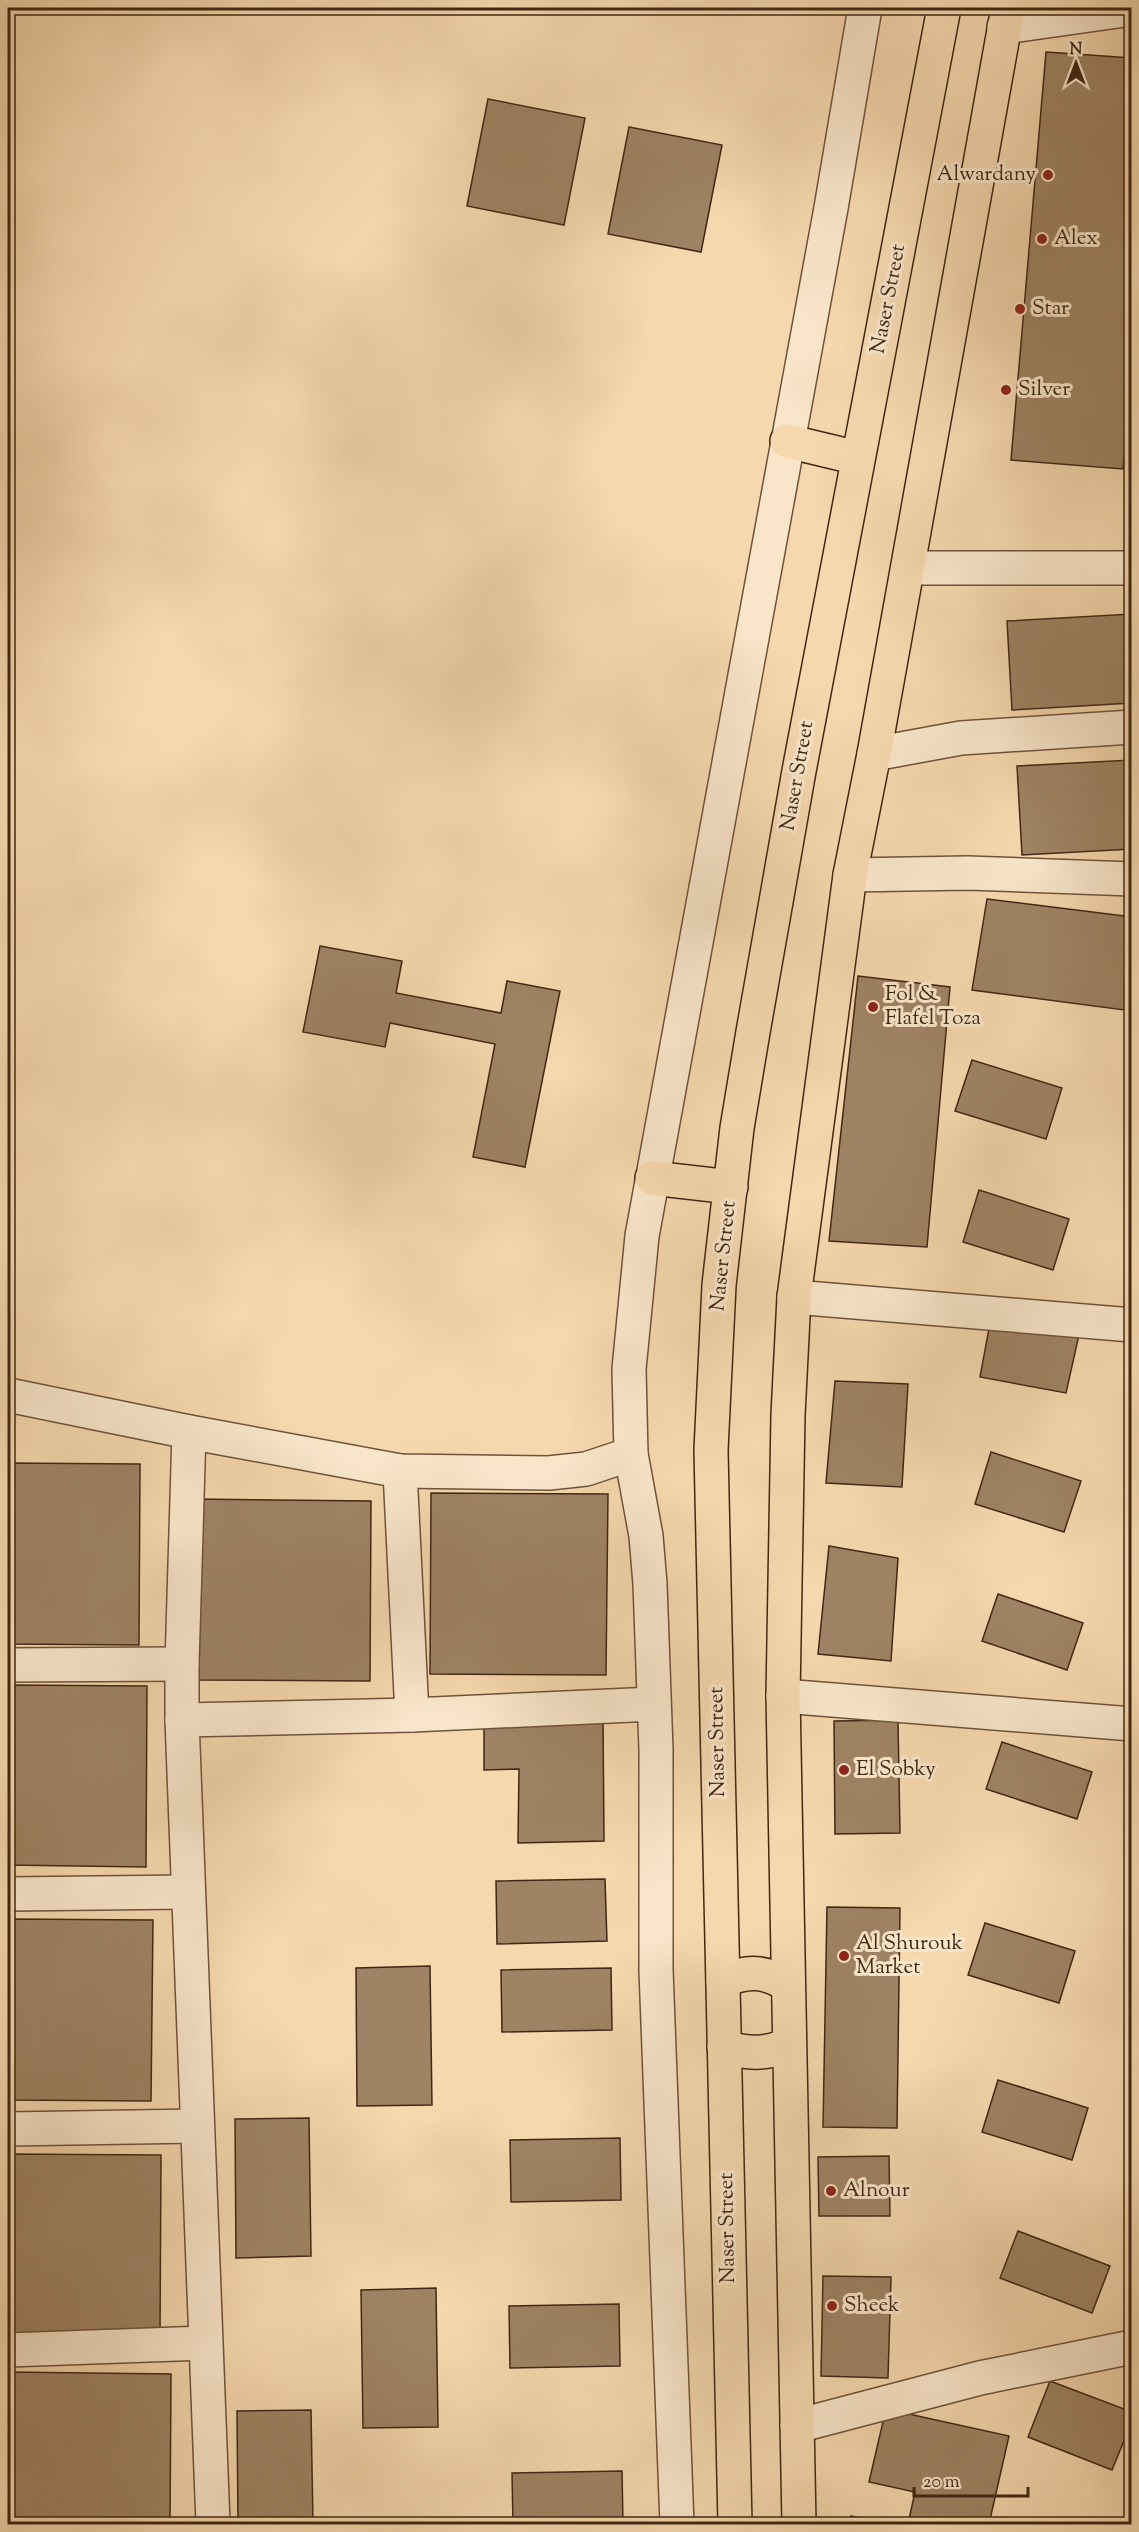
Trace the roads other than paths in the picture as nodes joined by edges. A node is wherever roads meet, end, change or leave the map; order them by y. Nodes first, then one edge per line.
1 (865, 8) edge
2 (945, 8) edge
3 (1131, 9) edge
4 (1006, 17) edge
5 (788, 441) junction
6 (858, 458) junction
7 (908, 568) junction
8 (1131, 568) edge
9 (1131, 727) edge
10 (874, 754) junction
11 (850, 875) junction
12 (1131, 879) edge
13 (652, 1178) junction
14 (730, 1187) junction
15 (794, 1297) junction
16 (1131, 1325) edge
17 (8, 1395) edge
18 (189, 1432) junction
19 (631, 1454) junction
20 (400, 1471) junction
21 (182, 1664) junction
22 (8, 1665) edge
23 (783, 1696) junction
24 (654, 1704) junction
25 (412, 1715) junction
26 (182, 1720) junction
27 (1131, 1724) edge
28 (188, 1892) junction
29 (8, 1894) edge
30 (723, 1982) junction
31 (788, 1985) junction
32 (789, 2044) junction
33 (724, 2047) junction
34 (197, 2126) junction
35 (8, 2129) edge
36 (205, 2343) junction
37 (1131, 2347) edge
38 (8, 2350) edge
39 (797, 2426) junction
40 (213, 2524) edge
41 (677, 2524) edge
42 (735, 2524) edge
43 (800, 2524) edge

1 - 5 street
2 - 6 main road, Naser Street
3 - 4 street
4 - 7 main road
5 - 6 main road
5 - 13 street
6 - 14 main road, Naser Street
7 - 8 street
7 - 10 main road
9 - 10 street
10 - 11 main road
11 - 12 street
11 - 15 main road
13 - 14 main road
13 - 19 street
14 - 30 main road, Naser Street
15 - 16 street
15 - 23 main road
17 - 18 street
18 - 20 street
18 - 21 street
19 - 20 street
19 - 24 street
20 - 25 street
21 - 22 street
21 - 26 street
23 - 27 street
23 - 31 main road
24 - 25 street
24 - 41 street
25 - 26 street
26 - 28 street
28 - 29 street
28 - 34 street
30 - 31 main road
30 - 33 main road, Naser Street
31 - 32 main road
32 - 33 main road
32 - 39 main road
33 - 42 main road, Naser Street
34 - 35 street
34 - 36 street
36 - 38 street
36 - 40 street
37 - 39 street
39 - 43 main road

